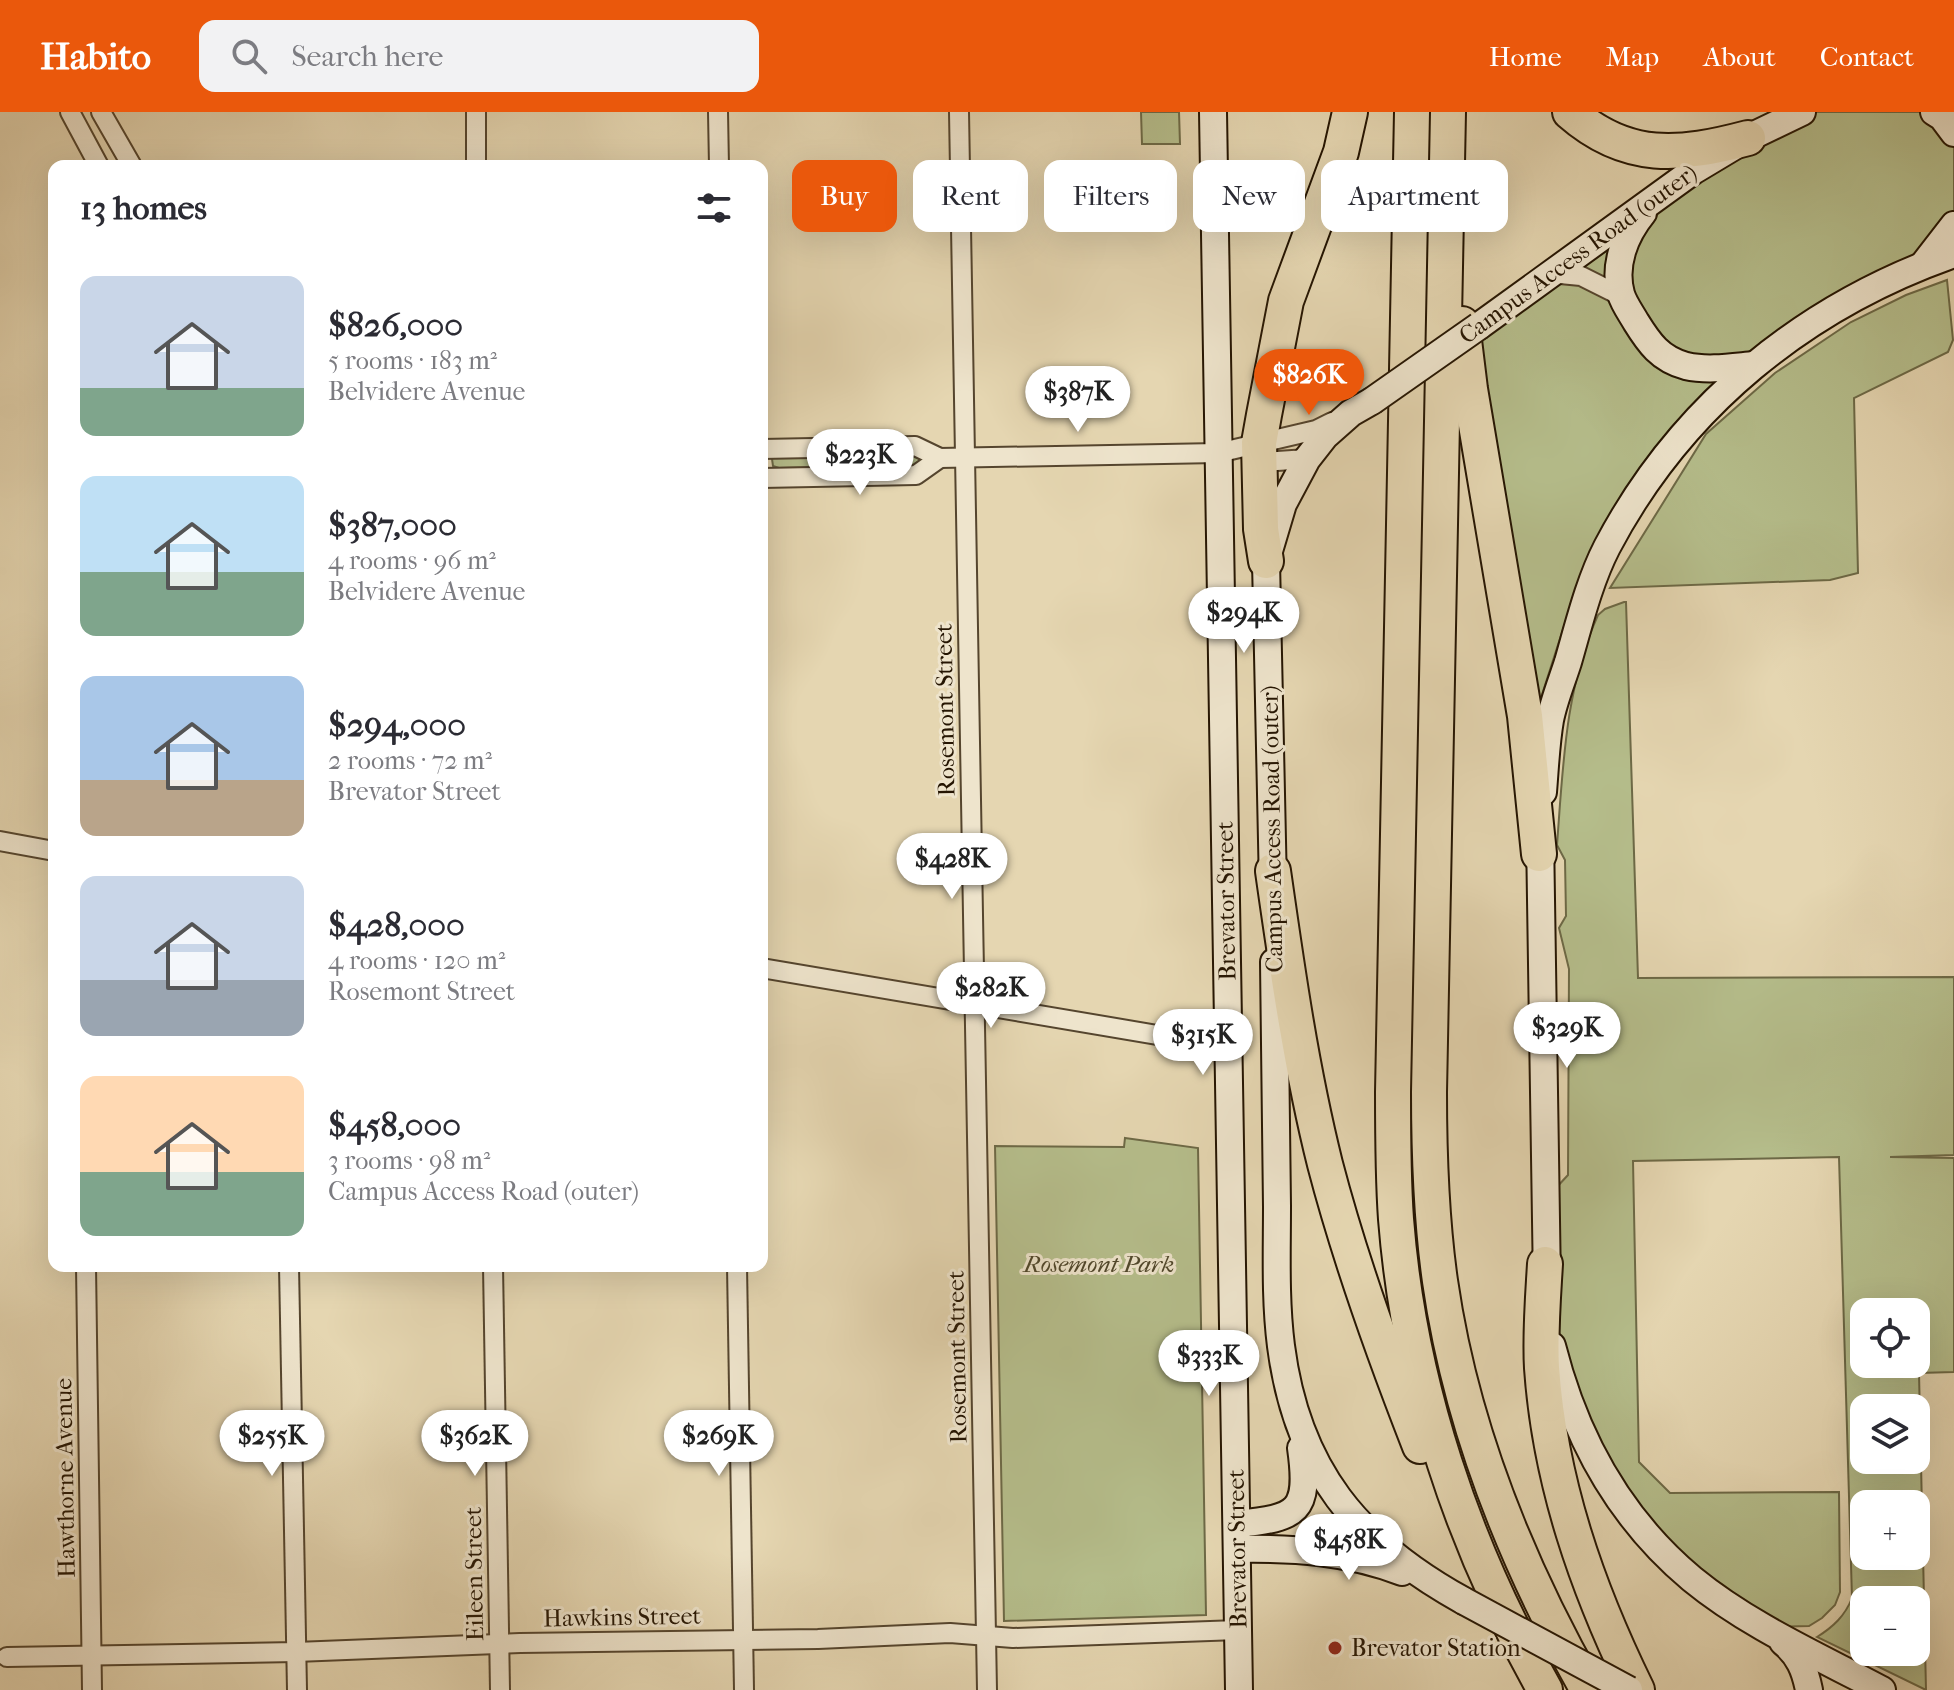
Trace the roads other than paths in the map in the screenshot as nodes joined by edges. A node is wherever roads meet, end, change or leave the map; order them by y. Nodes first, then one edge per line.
1 (70, 112) edge
2 (476, 112) edge
3 (718, 112) edge
4 (959, 112) edge
5 (1213, 112) edge
6 (1350, 112) edge
7 (1412, 112) edge
8 (1451, 112) edge
9 (1570, 112) edge
10 (1802, 112) edge
11 (1934, 112) edge
12 (104, 121) edge
13 (1954, 133) edge
14 (1748, 138) junction
15 (91, 160) edge
16 (93, 160) edge
17 (128, 160) edge
18 (476, 160) edge
19 (719, 160) edge
20 (1662, 193) junction
21 (1954, 225) edge
22 (1954, 254) edge
23 (1923, 265) junction
24 (1550, 273) junction
25 (1621, 296) junction
26 (1754, 365) junction
27 (1361, 407) junction
28 (768, 449) edge
29 (1260, 452) junction
30 (1218, 453) junction
31 (963, 457) junction
32 (940, 458) junction
33 (1307, 459) junction
34 (768, 478) edge
35 (1266, 561) junction
36 (0, 841) edge
37 (48, 850) edge
38 (1539, 854) junction
39 (1273, 871) junction
40 (768, 969) edge
41 (976, 1006) junction
42 (1228, 1047) junction
43 (1545, 1264) junction
44 (86, 1272) edge
45 (289, 1272) edge
46 (493, 1272) edge
47 (737, 1272) edge
48 (1297, 1417) junction
49 (1237, 1537) junction
50 (1464, 1601) junction
51 (1763, 1627) junction
52 (1238, 1630) junction
53 (986, 1635) junction
54 (743, 1639) junction
55 (499, 1644) junction
56 (296, 1652) junction
57 (1525, 1654) junction
58 (92, 1656) junction
59 (7, 1657) dead end
60 (92, 1690) edge
61 (297, 1690) edge
62 (500, 1690) edge
63 (744, 1690) edge
64 (987, 1690) edge
65 (1239, 1690) edge
66 (1545, 1690) edge
67 (1588, 1690) edge
68 (1629, 1690) edge
69 (1637, 1690) edge
70 (1809, 1690) edge
71 (1882, 1690) edge

1 - 15 street
2 - 18 street
3 - 19 street
4 - 31 street, Rosemont Street
5 - 30 street, Brevator Street
6 - 29 highway
7 - 57 highway
8 - 38 highway
8 - 67 highway
9 - 14 highway
10 - 14 street, Campus Access Road (outer)
11 - 13 street
12 - 16 street
12 - 17 street
14 - 20 street, Campus Access Road (outer)
20 - 24 street, Campus Access Road (outer)
20 - 25 street
21 - 23 street
22 - 23 street
23 - 26 street
24 - 25 street
24 - 27 street, Campus Access Road (outer), bridge
25 - 26 street
26 - 38 street
27 - 29 street
27 - 33 street, Campus Access Road (outer)
28 - 32 street
29 - 30 street
29 - 33 street
29 - 35 highway
30 - 31 street
30 - 42 street, Brevator Street
31 - 32 street
31 - 41 street, Rosemont Street
32 - 34 street
33 - 35 street, Campus Access Road (outer)
35 - 39 street, Campus Access Road (outer)
36 - 37 street
38 - 43 street
39 - 48 street, Campus Access Road (outer)
39 - 57 highway
40 - 41 street
41 - 42 street
41 - 53 street, Rosemont Street
42 - 49 street, Brevator Street
43 - 51 street
43 - 69 highway
44 - 58 street, Hawthorne Avenue
45 - 56 street
46 - 55 street, Eileen Street
47 - 54 street
48 - 49 street
48 - 50 street, Campus Access Road (outer)
49 - 50 street
49 - 52 street, Brevator Street
50 - 68 street, Campus Access Road (outer), bridge
51 - 70 street
51 - 71 street
52 - 53 street, Hawkins Street
52 - 65 street, Brevator Street
53 - 54 street, Hawkins Street
53 - 64 street, Rosemont Street
54 - 55 street, Hawkins Street
54 - 63 street
55 - 56 street, Hawkins Street
55 - 62 street, Eileen Street
56 - 58 street, Hawkins Street
56 - 61 street
57 - 66 highway
58 - 59 street, Hawkins Street
58 - 60 street, Hawthorne Avenue

